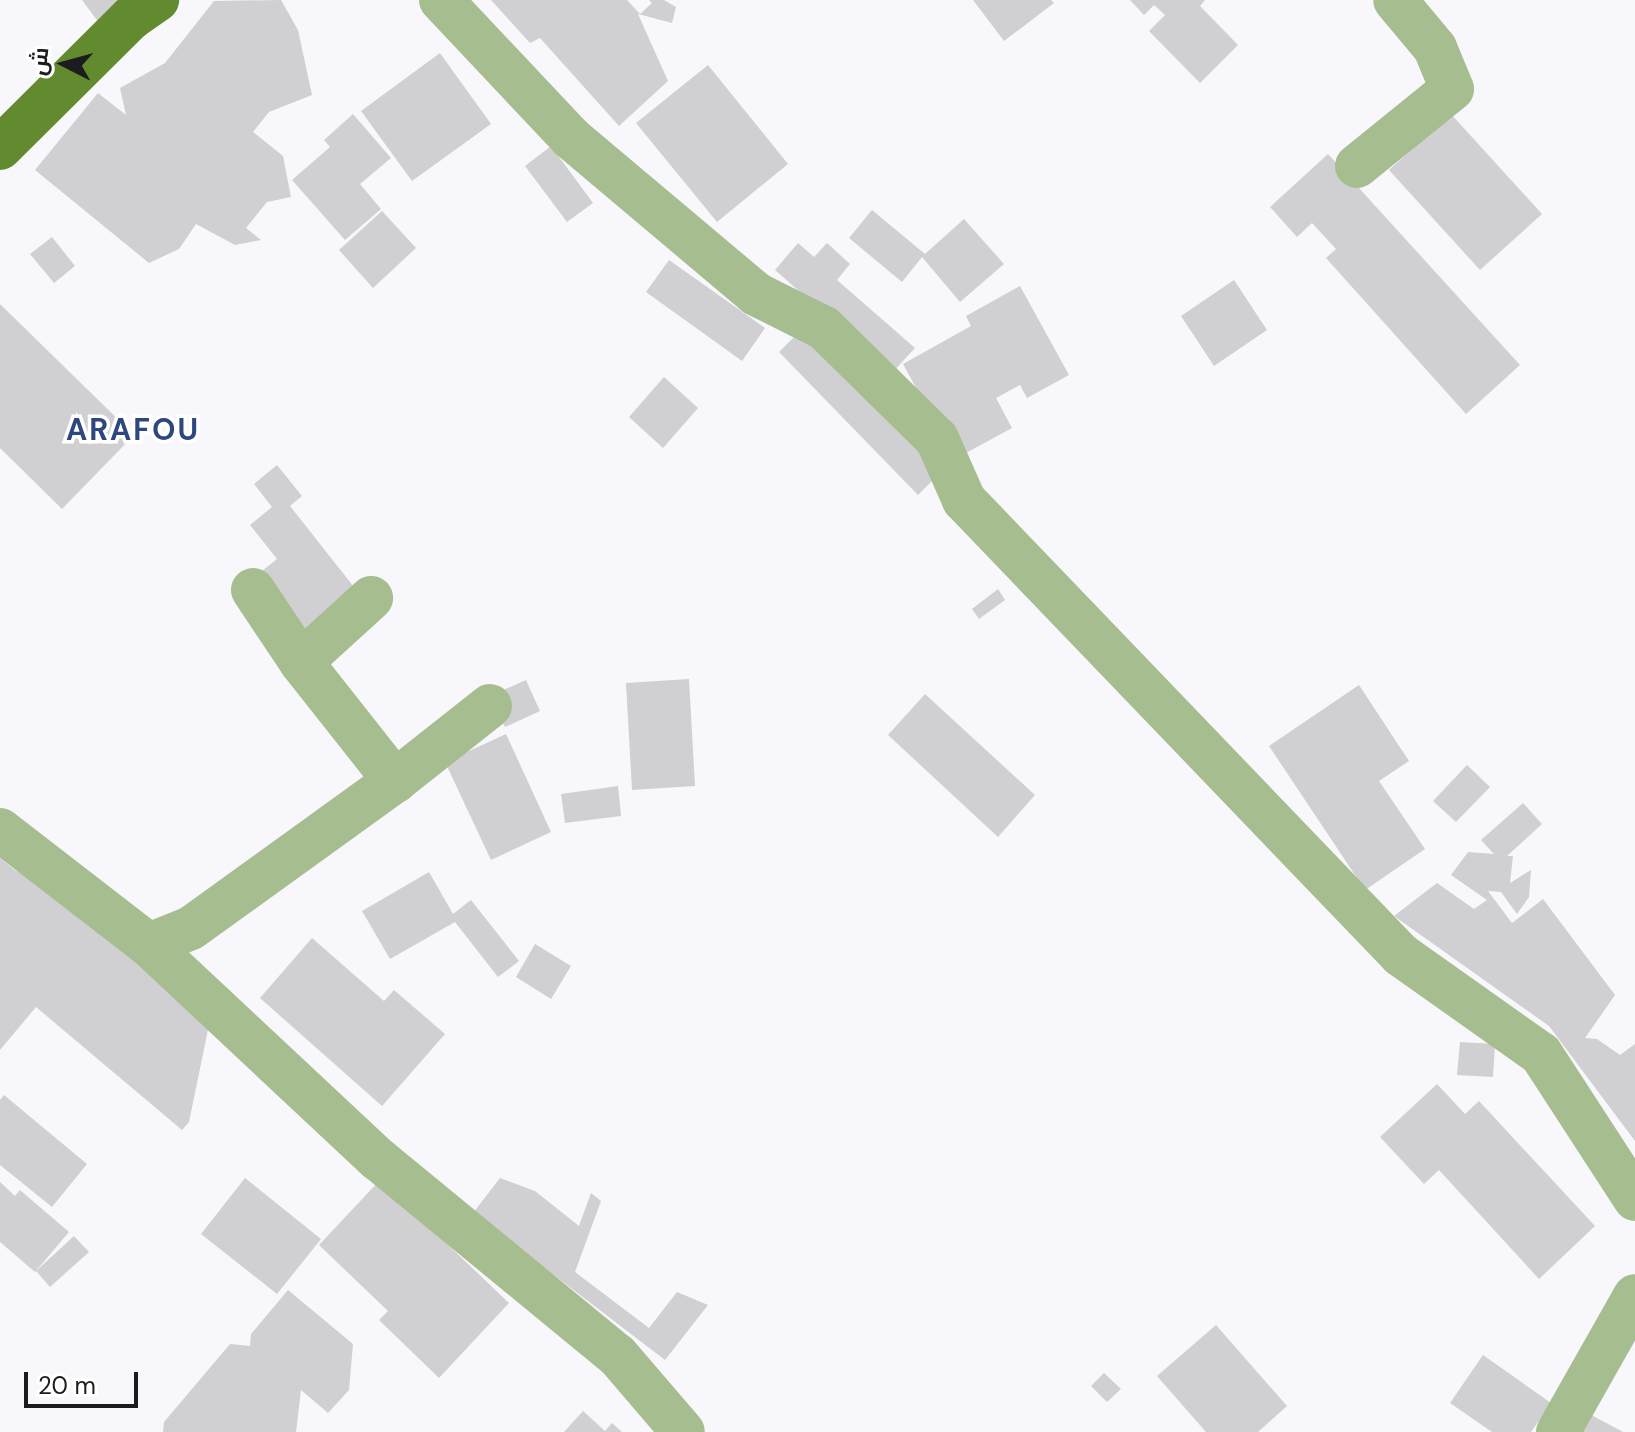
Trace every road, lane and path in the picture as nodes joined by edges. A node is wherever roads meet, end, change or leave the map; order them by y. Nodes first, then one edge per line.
1 (157, 0) edge
2 (441, 0) edge
3 (1395, 0) edge
4 (0, 148) edge
5 (1357, 166) dead end
6 (253, 590) dead end
7 (371, 598) dead end
8 (301, 662) junction
9 (490, 706) dead end
10 (395, 781) junction
11 (0, 830) edge
12 (149, 945) junction
13 (1635, 1199) edge
14 (1635, 1296) edge
15 (683, 1432) edge
16 (1558, 1432) edge

1 - 4 main road
2 - 13 street
3 - 5 street
6 - 8 street
7 - 8 street
8 - 10 street
9 - 10 street
10 - 12 street
11 - 12 street
12 - 15 street
14 - 16 street

